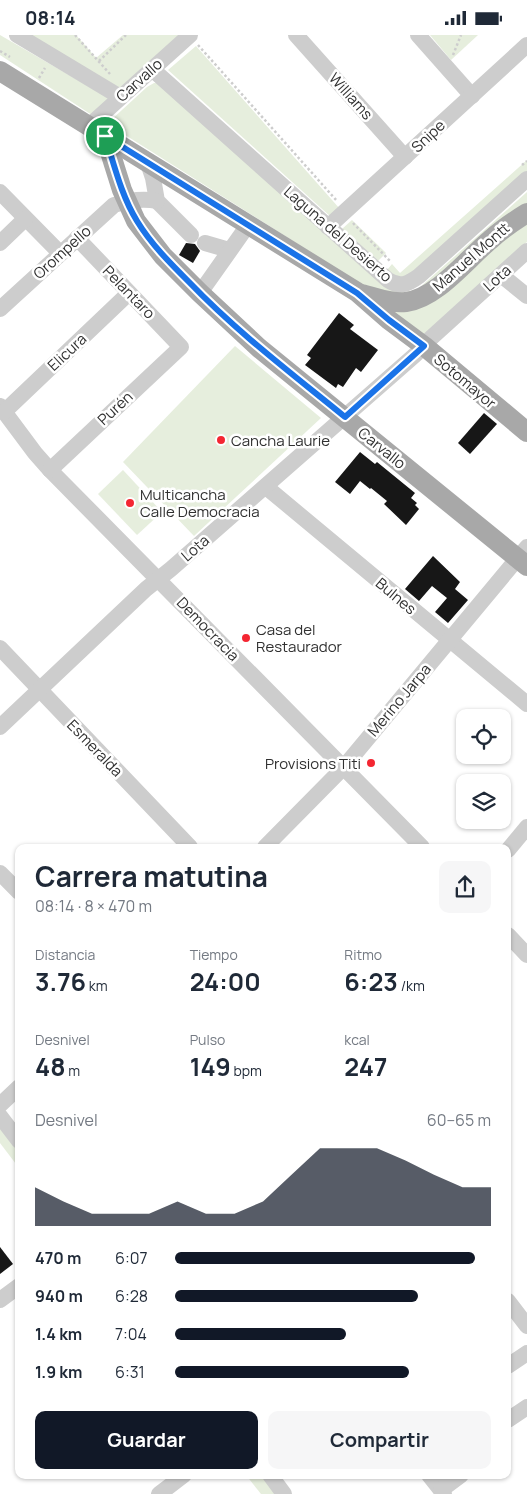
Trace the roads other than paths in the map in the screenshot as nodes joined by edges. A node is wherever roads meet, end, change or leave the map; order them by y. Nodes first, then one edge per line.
1 (17, 35) edge
2 (190, 35) edge
3 (296, 35) edge
4 (418, 35) edge
5 (527, 45) edge
6 (8, 66) edge
7 (152, 69) junction
8 (124, 94) junction
9 (472, 96) junction
10 (97, 131) junction
11 (405, 157) junction
12 (148, 163) junction
13 (527, 179) edge
14 (0, 192) edge
15 (126, 201) junction
16 (157, 201) junction
17 (527, 213) edge
18 (25, 219) junction
19 (248, 225) junction
20 (328, 227) junction
21 (77, 238) junction
22 (0, 243) edge
23 (229, 250) junction
24 (527, 251) edge
25 (60, 253) junction
26 (501, 275) junction
27 (130, 293) junction
28 (200, 293) junction
29 (357, 293) junction
30 (527, 296) edge
31 (0, 309) edge
32 (424, 346) junction
33 (181, 347) joint
34 (2, 409) edge
35 (345, 417) junction
36 (527, 432) edge
37 (50, 470) junction
38 (266, 487) junction
39 (524, 557) edge
40 (158, 579) junction
41 (449, 641) junction
42 (0, 648) edge
43 (40, 690) junction
44 (527, 704) edge
45 (0, 727) edge
46 (343, 768) junction
47 (525, 834) edge
48 (187, 844) edge
49 (268, 844) edge
50 (419, 844) edge
51 (511, 847) edge
52 (0, 873) edge
53 (15, 888) edge
54 (511, 938) edge
55 (527, 955) edge
56 (15, 1091) edge
57 (0, 1105) edge
58 (0, 1116) edge
59 (15, 1136) edge
60 (15, 1289) edge
61 (0, 1300) edge
62 (511, 1305) edge
63 (527, 1326) edge
64 (527, 1353) edge
65 (511, 1365) edge
66 (527, 1407) edge
67 (511, 1418) edge
68 (179, 1479) edge
69 (273, 1479) edge
70 (433, 1479) edge
71 (457, 1479) edge
72 (443, 1492) edge
73 (159, 1494) edge
74 (284, 1494) edge

1 - 8 street
2 - 7 street, Carvallo
3 - 11 street, Williams
4 - 9 street
5 - 9 street, Snipe
6 - 10 main road, Sotomayor
7 - 8 street, Carvallo
7 - 20 street, Laguna del Desierto
8 - 10 street, Carvallo
9 - 11 street, Snipe
10 - 12 main road, Sotomayor
10 - 15 main road, Carvallo
11 - 20 street, Snipe
12 - 16 street
12 - 19 main road, Sotomayor
13 - 20 street, Laguna del Desierto
14 - 18 street
15 - 16 street
15 - 21 street, Orompello
15 - 28 main road, Carvallo
16 - 23 street
17 - 29 main road, Manuel Montt
18 - 22 street
18 - 25 street
19 - 23 street
19 - 29 main road, Sotomayor
21 - 25 street, Orompello
21 - 27 street, Pelantaro
23 - 28 street
24 - 26 street, Lota
25 - 31 street, Orompello
26 - 30 street
26 - 32 street, Lota
27 - 33 street, Pelantaro
27 - 34 street, Elicura
28 - 35 main road, Carvallo
29 - 32 main road, Sotomayor
32 - 35 street, Lota
32 - 36 main road, Sotomayor
33 - 37 street, Purén
34 - 37 street, Democracia
35 - 38 street, Lota
35 - 39 main road, Carvallo
37 - 40 street, Democracia
38 - 40 street, Lota
38 - 41 street, Bulnes
39 - 41 street, Merino Jarpa
40 - 43 street, Lota
40 - 46 street, Democracia
41 - 44 street, Bulnes
41 - 46 street, Merino Jarpa
42 - 43 street, Esmeralda
43 - 45 street, Lota
43 - 48 street, Esmeralda
46 - 49 street, Merino Jarpa
46 - 50 street, Democracia
47 - 51 street
52 - 53 street
54 - 55 street
56 - 57 street
58 - 59 street
60 - 61 street
62 - 63 street
64 - 65 street
66 - 67 street
68 - 73 street
69 - 74 street
70 - 72 street
71 - 72 street

